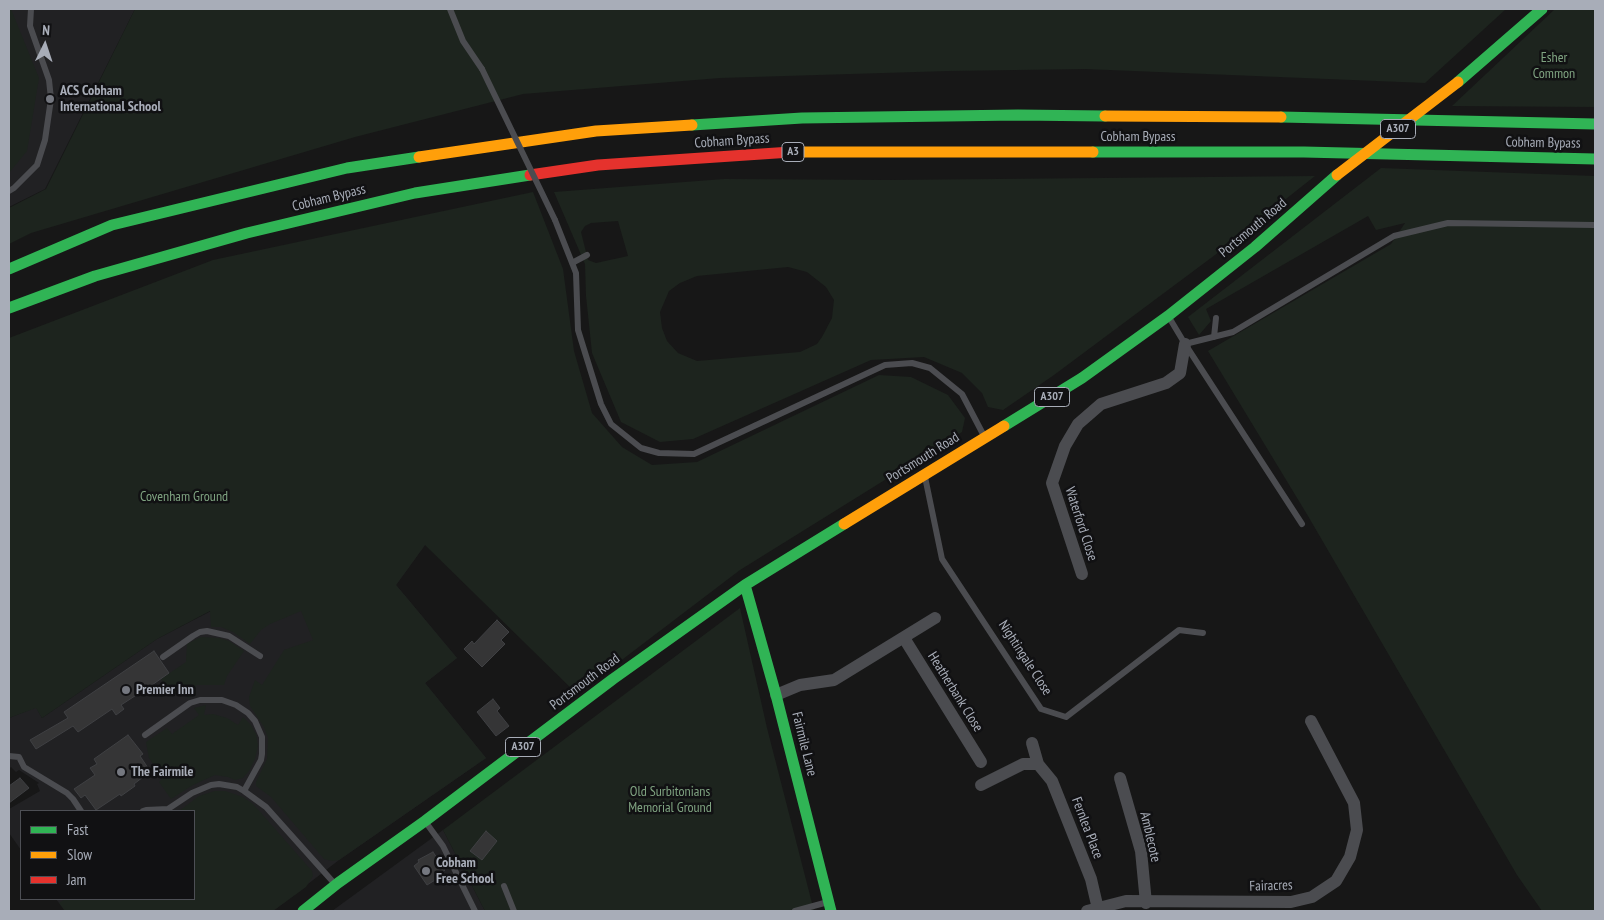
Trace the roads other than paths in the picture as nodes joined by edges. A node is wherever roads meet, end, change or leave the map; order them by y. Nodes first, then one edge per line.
1 (30, 9) edge
2 (450, 9) edge
3 (1542, 9) edge
4 (1595, 124) edge
5 (1595, 159) edge
6 (9, 191) edge
7 (1595, 224) edge
8 (587, 255) dead end
9 (572, 263) junction
10 (9, 269) edge
11 (9, 308) edge
12 (1168, 316) junction
13 (1216, 318) dead end
14 (1214, 337) junction
15 (1184, 344) junction
16 (985, 438) junction
17 (925, 475) junction
18 (1302, 524) dead end
19 (1082, 574) dead end
20 (745, 586) junction
21 (935, 618) dead end
22 (1203, 633) dead end
23 (904, 638) junction
24 (260, 656) dead end
25 (163, 657) dead end
26 (776, 695) junction
27 (1311, 721) dead end
28 (145, 735) dead end
29 (1032, 743) dead end
30 (9, 756) edge
31 (981, 762) dead end
32 (1038, 764) junction
33 (1120, 778) dead end
34 (981, 785) dead end
35 (244, 791) junction
36 (79, 810) edge
37 (146, 810) edge
38 (425, 821) junction
39 (336, 885) junction
40 (504, 886) dead end
41 (1146, 902) junction
42 (830, 907) edge
43 (1093, 910) edge
44 (303, 911) edge
45 (475, 911) edge
46 (514, 911) edge
47 (795, 911) edge

1 - 6 lane
2 - 9 lane, bridge
3 - 12 main road, Portsmouth Road / A307, bridge
4 - 10 main road, Cobham Bypass
5 - 11 main road, Cobham Bypass / A3
7 - 14 lane
8 - 9 lane
9 - 16 lane
12 - 15 lane
12 - 16 main road, Portsmouth Road / A307
13 - 14 lane
14 - 15 lane
15 - 18 lane
15 - 19 street, Waterford Close
16 - 17 main road, Portsmouth Road / A307
17 - 20 main road, Portsmouth Road / A307
17 - 22 lane, Nightingale Close
20 - 26 main road, Fairmile Lane
20 - 38 main road, Portsmouth Road / A307
21 - 23 street
23 - 26 street
23 - 31 street, Heatherbank Close
24 - 25 lane
26 - 42 main road, Fairmile Lane
27 - 41 street, Fairacres
28 - 35 lane
29 - 32 street, Fernlea Place
30 - 36 lane
32 - 34 street
32 - 43 street, Fernlea Place
33 - 41 street, Amblecote
35 - 37 lane
35 - 39 lane
38 - 39 main road, Portsmouth Road / A307
38 - 45 lane
39 - 44 main road, Portsmouth Road / A307
40 - 46 lane
41 - 43 street, Fairacres
42 - 47 lane

